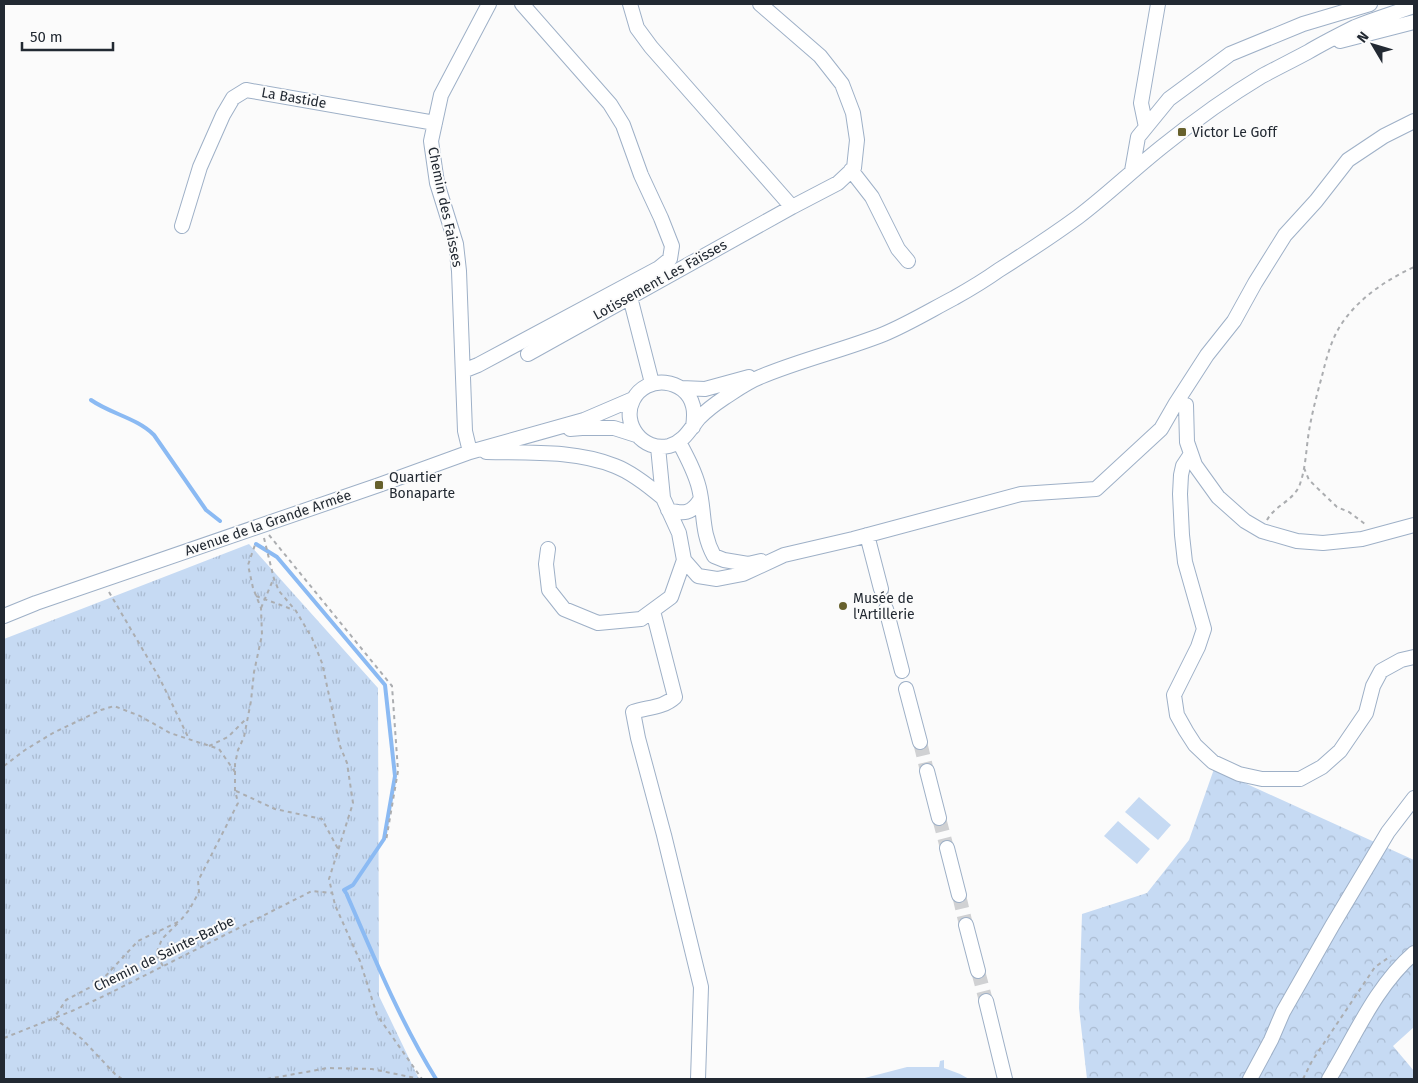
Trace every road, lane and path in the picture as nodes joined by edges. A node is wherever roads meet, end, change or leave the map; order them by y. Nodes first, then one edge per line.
1 (489, 4) edge
2 (522, 4) edge
3 (630, 4) edge
4 (760, 4) edge
5 (1158, 4) edge
6 (1370, 4) edge
7 (1414, 6) edge
8 (1414, 22) edge
9 (1315, 48) junction
10 (1414, 120) edge
11 (435, 123) junction
12 (1146, 127) junction
13 (851, 170) junction
14 (1132, 171) junction
15 (792, 207) junction
16 (182, 226) dead end
17 (908, 261) dead end
18 (1414, 266) edge
19 (630, 297) junction
20 (528, 354) dead end
21 (463, 371) junction
22 (758, 378) junction
23 (652, 383) junction
24 (682, 388) junction
25 (633, 399) junction
26 (1176, 403) junction
27 (693, 427) junction
28 (532, 434) junction
29 (636, 435) junction
30 (679, 442) junction
31 (658, 447) junction
32 (470, 452) junction
33 (1191, 454) junction
34 (1304, 468) junction
35 (700, 500) junction
36 (665, 504) junction
37 (1414, 521) edge
38 (1414, 525) edge
39 (261, 526) junction
40 (1399, 529) junction
41 (1262, 530) junction
42 (867, 535) junction
43 (1372, 537) junction
44 (548, 549) dead end
45 (784, 555) junction
46 (684, 560) junction
47 (274, 579) junction
48 (102, 580) junction
49 (881, 589) tunnel mouth
50 (256, 596) junction
51 (265, 599) junction
52 (261, 608) junction
53 (886, 609) tunnel mouth
54 (296, 611) junction
55 (653, 611) junction
56 (4, 616) edge
57 (1414, 657) edge
58 (902, 671) dead end
59 (906, 689) dead end
60 (248, 717) junction
61 (189, 739) junction
62 (920, 742) tunnel mouth
63 (209, 746) junction
64 (4, 766) edge
65 (235, 772) junction
66 (927, 772) tunnel mouth
67 (235, 790) junction
68 (1414, 798) edge
69 (939, 818) tunnel mouth
70 (386, 841) dead end
71 (947, 848) tunnel mouth
72 (338, 849) junction
73 (332, 893) junction
74 (959, 895) tunnel mouth
75 (180, 921) junction
76 (966, 925) tunnel mouth
77 (1414, 953) edge
78 (1391, 957) dead end
79 (163, 966) junction
80 (978, 971) tunnel mouth
81 (986, 1001) tunnel mouth
82 (54, 1018) junction
83 (4, 1038) edge
84 (122, 1079) edge
85 (267, 1079) edge
86 (422, 1079) edge
87 (698, 1079) edge
88 (1005, 1079) edge
89 (1250, 1079) edge
90 (1303, 1079) edge
91 (1329, 1079) edge

1 - 11 street, Chemin des Faisses
2 - 21 street
3 - 15 street
4 - 13 street
5 - 12 street
6 - 12 street
7 - 9 street
8 - 9 street
9 - 14 street
10 - 26 street
11 - 16 street, La Bastide
11 - 21 street, Chemin des Faisses
12 - 14 street
13 - 15 street, Lotissement Les Faïsses
13 - 17 street
14 - 22 street
15 - 19 street, Lotissement Les Faïsses
18 - 34 path
19 - 20 street, Lotissement Les Faïsses
19 - 23 street
21 - 32 street, Chemin des Faisses
22 - 24 street
22 - 27 street
23 - 24 street
23 - 25 street
24 - 27 street
25 - 28 street, Avenue de la Grande Armée
25 - 29 street
26 - 33 street
26 - 42 street
27 - 30 street
28 - 29 street, Avenue de la Grande Armée
28 - 32 street, Avenue de la Grande Armée
29 - 31 street
30 - 31 street
30 - 35 street
31 - 36 street
32 - 36 street
32 - 39 street, Avenue de la Grande Armée
33 - 41 street
33 - 57 street
34 - 41 path
34 - 43 path
35 - 36 street
35 - 45 street
36 - 46 street
37 - 40 street
38 - 40 street
39 - 47 path
39 - 48 street, Avenue de la Grande Armée
39 - 50 path
39 - 70 path
40 - 43 street
41 - 43 street
42 - 45 street
42 - 49 street
44 - 55 street
45 - 46 street
46 - 55 street
47 - 51 path
47 - 54 path
48 - 56 street, Avenue de la Grande Armée
48 - 61 path
50 - 51 path
50 - 52 path
51 - 52 path
51 - 54 path
52 - 60 path
53 - 58 street
54 - 72 path
55 - 87 street
59 - 62 street
60 - 63 path
60 - 65 path
61 - 63 path
61 - 64 path
63 - 65 path
65 - 67 path
66 - 69 street
67 - 72 path
67 - 75 path
68 - 89 street
71 - 74 street
72 - 73 path
73 - 79 path, Chemin de Sainte-Barbe
73 - 86 path
75 - 79 path
75 - 82 path
76 - 80 street
77 - 91 street
78 - 90 path
79 - 82 path, Chemin de Sainte-Barbe
81 - 88 street
82 - 83 path, Chemin de Sainte-Barbe
82 - 84 path
85 - 86 path

